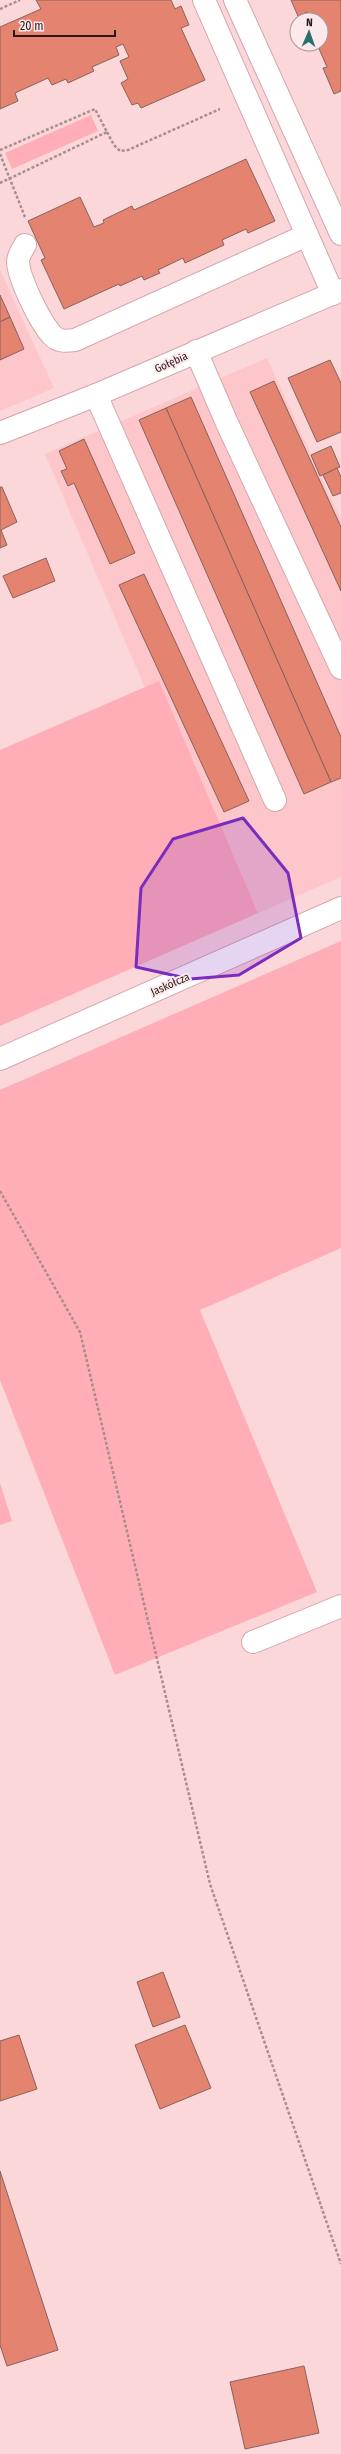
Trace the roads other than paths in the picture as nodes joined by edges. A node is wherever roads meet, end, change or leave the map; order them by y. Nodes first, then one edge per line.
1 (204, 0) edge
2 (235, 0) edge
3 (341, 234) edge
4 (307, 235) junction
5 (25, 245) dead end
6 (337, 292) edge
7 (196, 351) junction
8 (96, 395) junction
9 (0, 433) edge
10 (341, 668) edge
11 (275, 800) dead end
12 (341, 908) edge
13 (0, 1059) edge
14 (341, 1606) edge
15 (253, 1642) dead end

1 - 4 street
2 - 3 street
4 - 5 street
4 - 6 street
6 - 7 street, Gołębia
7 - 8 street, Gołębia
7 - 10 street
8 - 9 street, Gołębia
8 - 11 street
12 - 13 street, Jaskółcza
14 - 15 street

